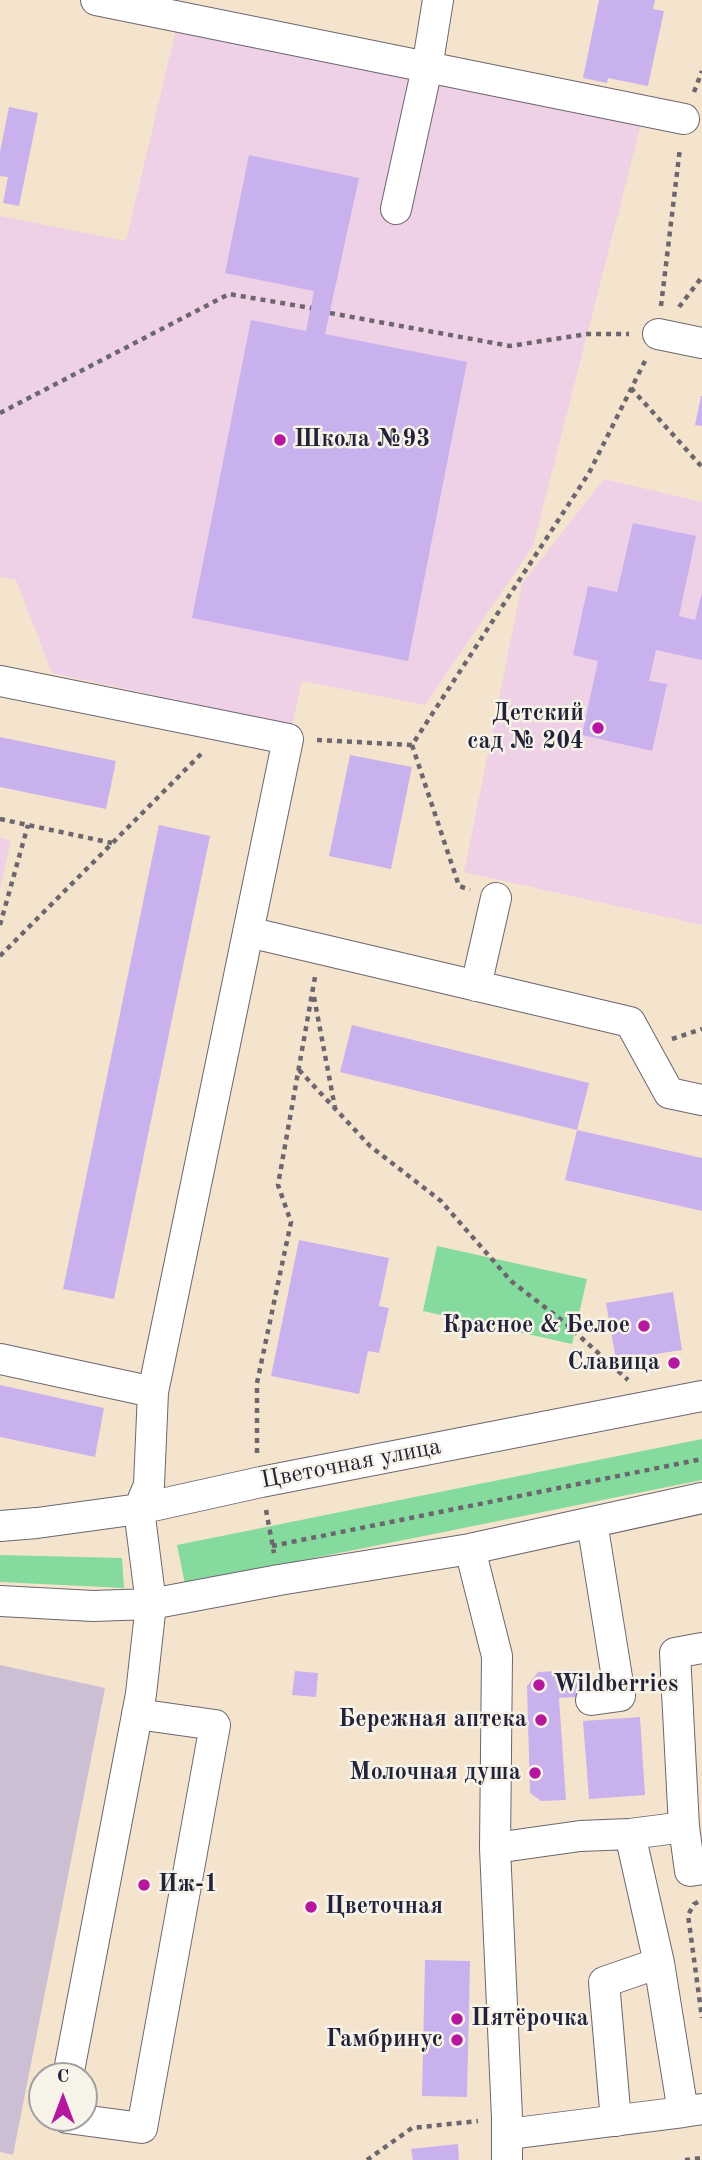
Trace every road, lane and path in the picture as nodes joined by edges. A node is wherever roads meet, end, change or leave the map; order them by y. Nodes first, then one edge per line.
1 (96, 0) edge
2 (438, 0) edge
3 (427, 68) junction
4 (684, 118) joint
5 (396, 209) dead end
6 (311, 308) dead end
7 (330, 313) dead end
8 (658, 334) junction
9 (702, 344) edge
10 (631, 388) junction
11 (0, 413) edge
12 (702, 467) edge
13 (0, 681) edge
14 (228, 727) junction
15 (288, 739) junction
16 (412, 745) junction
17 (0, 819) edge
18 (28, 825) junction
19 (113, 843) junction
20 (496, 898) joint
21 (0, 925) edge
22 (248, 932) junction
23 (321, 949) junction
24 (0, 956) edge
25 (476, 986) junction
26 (313, 992) junction
27 (299, 1070) junction
28 (702, 1100) edge
29 (335, 1108) junction
30 (0, 1359) edge
31 (634, 1386) dead end
32 (153, 1392) junction
33 (702, 1396) edge
34 (702, 1460) edge
35 (261, 1482) junction
36 (702, 1498) edge
37 (139, 1508) junction
38 (592, 1522) junction
39 (0, 1526) edge
40 (272, 1546) junction
41 (470, 1549) junction
42 (279, 1580) junction
43 (0, 1601) edge
44 (150, 1604) junction
45 (702, 1648) edge
46 (592, 1700) dead end
47 (137, 1714) junction
48 (684, 1827) junction
49 (630, 1834) junction
50 (495, 1848) junction
51 (702, 1869) edge
52 (702, 1900) edge
53 (659, 1963) junction
54 (702, 2021) edge
55 (71, 2062) edge
56 (693, 2110) edge
57 (616, 2121) junction
58 (98, 2122) edge
59 (508, 2137) edge
60 (702, 2158) edge
61 (367, 2160) edge
62 (685, 2160) edge

1 - 3 street
2 - 3 street
3 - 4 street
3 - 5 street
4 - 8 path
6 - 11 path
7 - 8 path
8 - 9 street
8 - 10 path
10 - 12 path
10 - 16 path
13 - 14 street
14 - 15 street
14 - 19 path
15 - 16 path
15 - 22 street
16 - 20 path
17 - 18 path
18 - 19 path
18 - 21 path
19 - 24 path
20 - 25 street
22 - 23 street
22 - 32 street
23 - 25 street
23 - 26 path
25 - 28 street
26 - 27 path
26 - 29 path
27 - 29 path
27 - 35 path
29 - 31 path
30 - 32 street
32 - 37 street
33 - 35 street, Цветочная улица
34 - 40 path
35 - 37 street, Цветочная улица
35 - 40 path
36 - 38 street
37 - 39 street, Цветочная улица
37 - 44 street
38 - 41 street
38 - 46 street
40 - 42 path
41 - 42 street
41 - 50 street
42 - 44 street
43 - 44 street
44 - 47 street
45 - 48 street
47 - 55 street
47 - 58 street
48 - 49 street
48 - 51 street
49 - 50 street
49 - 53 street
50 - 59 street
52 - 54 path
53 - 56 street
53 - 57 street
56 - 57 street
57 - 59 street
59 - 61 path
60 - 62 path

